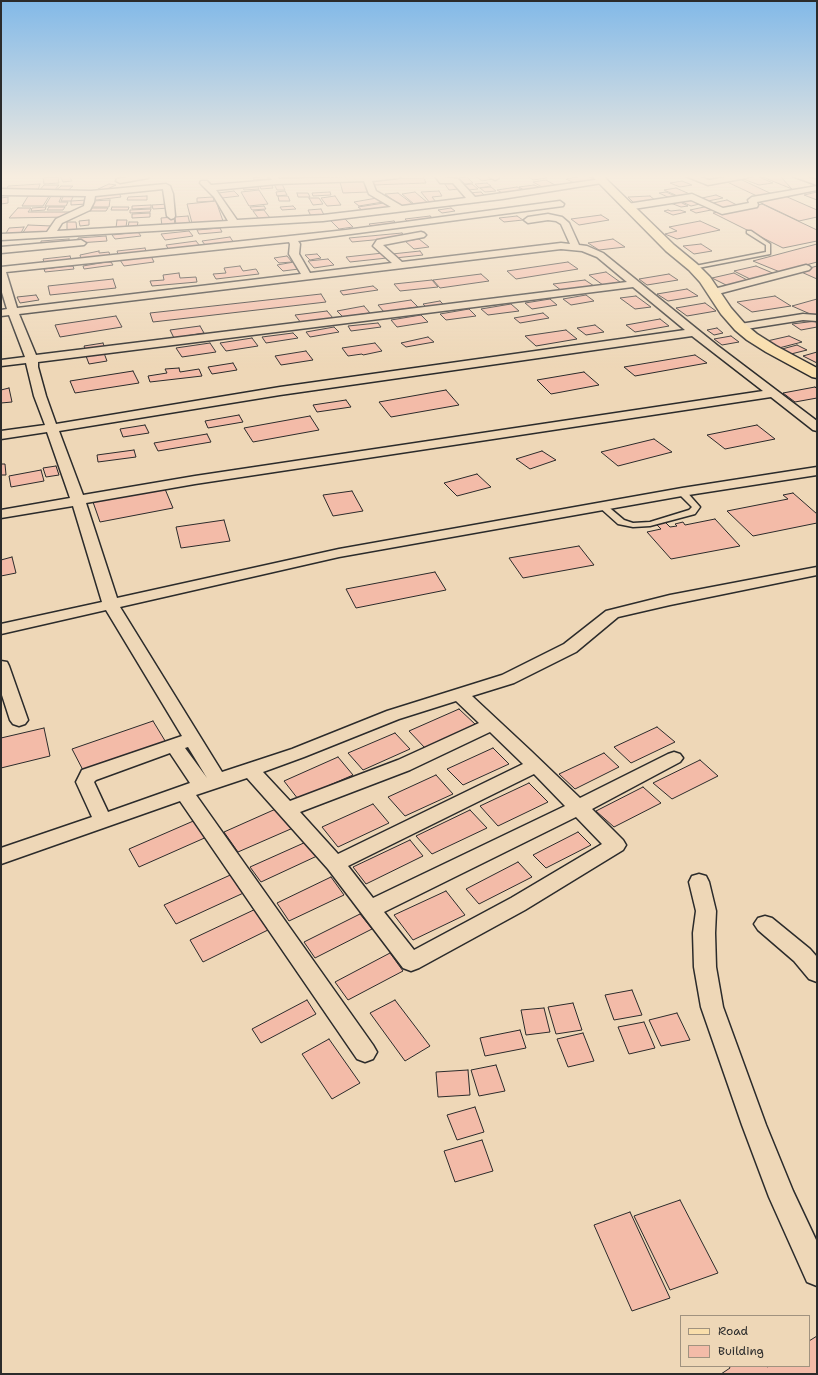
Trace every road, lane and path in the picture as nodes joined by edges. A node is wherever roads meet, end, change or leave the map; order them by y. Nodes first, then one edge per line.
1 (153, 240) edge
2 (281, 240) edge
3 (293, 240) edge
4 (390, 240) edge
5 (573, 240) edge
6 (662, 240) edge
7 (763, 240) edge
8 (88, 242) dead end
9 (576, 248) junction
10 (1, 250) edge
11 (161, 253) junction
12 (399, 265) junction
13 (694, 267) junction
14 (806, 268) dead end
15 (1, 271) edge
16 (308, 277) junction
17 (636, 284) junction
18 (714, 292) junction
19 (13, 312) junction
20 (1, 314) edge
21 (817, 318) edge
22 (740, 327) junction
23 (694, 332) junction
24 (32, 360) junction
25 (1, 363) edge
26 (817, 374) edge
27 (774, 393) junction
28 (817, 427) edge
29 (52, 428) junction
30 (1, 435) edge
31 (817, 471) edge
32 (682, 492) junction
33 (78, 500) junction
34 (602, 506) junction
35 (1, 514) edge
36 (817, 571) edge
37 (111, 605) junction
38 (1, 629) edge
39 (1, 666) edge
40 (459, 694) junction
41 (19, 720) dead end
42 (492, 724) junction
43 (192, 739) junction
44 (174, 745) junction
45 (674, 758) dead end
46 (535, 766) junction
47 (251, 770) junction
48 (201, 787) junction
49 (578, 808) junction
50 (287, 810) junction
51 (103, 821) junction
52 (1, 856) edge
53 (335, 864) junction
54 (698, 882) dead end
55 (370, 910) junction
56 (766, 924) dead end
57 (817, 973) edge
58 (364, 1052) dead end
59 (817, 1272) edge

1 - 11 street
2 - 11 street
3 - 16 street
4 - 12 street
5 - 9 street
6 - 13 main road
7 - 13 lane
8 - 10 street
9 - 12 street
9 - 17 street
11 - 15 street
12 - 16 street
13 - 18 main road
14 - 18 street
15 - 19 street
16 - 19 street
17 - 23 street
17 - 24 street
18 - 22 main road
19 - 20 street
19 - 24 street
21 - 22 street
22 - 26 main road
23 - 27 street
23 - 29 street
24 - 25 street
24 - 29 street
27 - 28 street
27 - 33 street
29 - 30 street
29 - 33 street
31 - 32 street
32 - 34 street
32 - 34 lane
33 - 35 street
33 - 37 street
34 - 37 street
36 - 40 street
37 - 38 street
37 - 43 street
39 - 41 street
40 - 42 street
40 - 47 street
42 - 46 street
42 - 50 street
43 - 44 street
43 - 48 street
44 - 48 street
44 - 51 street
45 - 49 street
46 - 49 street
46 - 53 street
47 - 48 street
47 - 50 street
48 - 51 street
48 - 58 street
49 - 55 street
49 - 55 street
50 - 53 street
51 - 52 street
53 - 55 street
54 - 59 street
56 - 57 street

